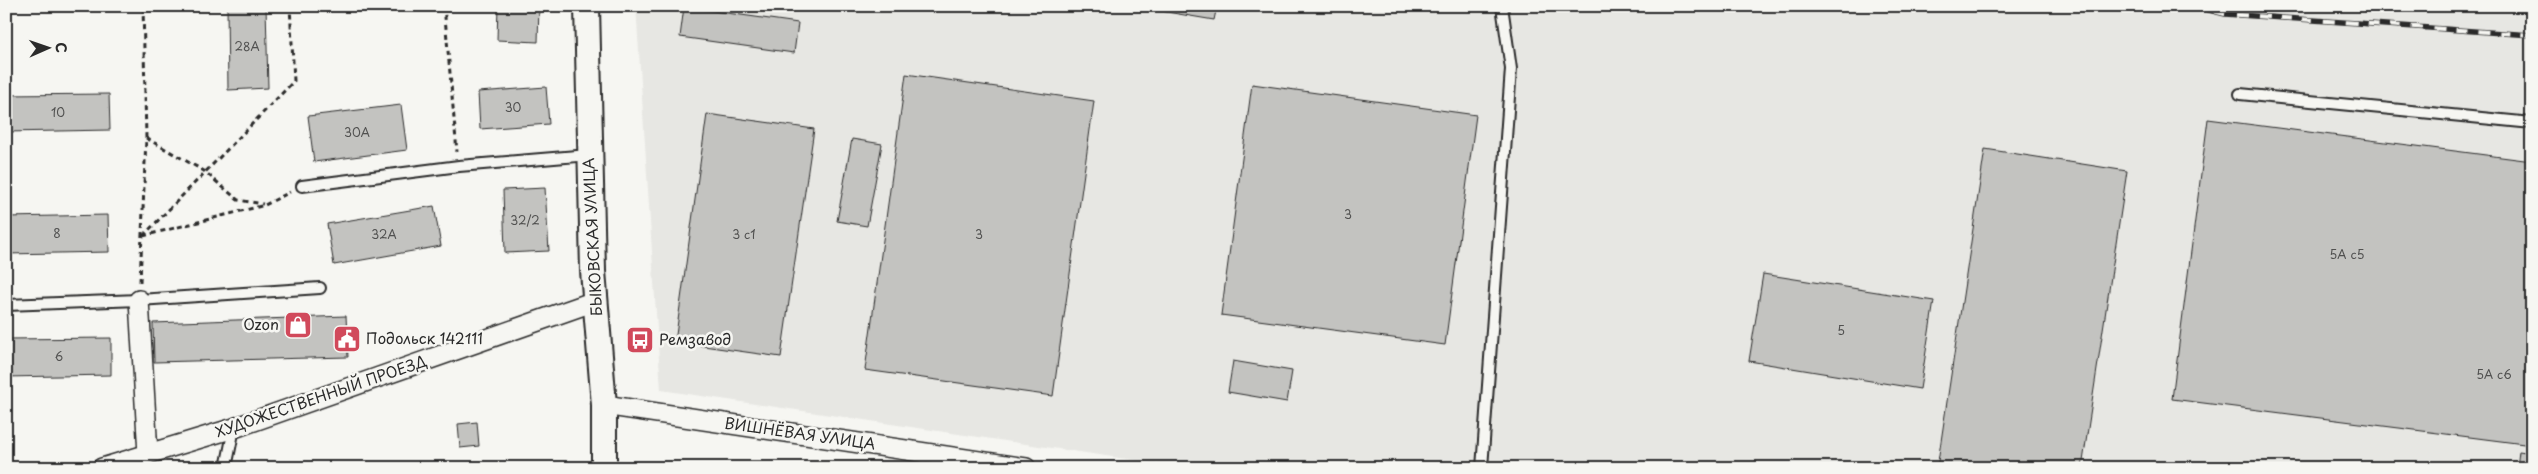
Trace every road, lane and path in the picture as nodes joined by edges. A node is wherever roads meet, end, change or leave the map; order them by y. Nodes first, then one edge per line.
1 (143, 6) edge
2 (290, 6) edge
3 (444, 6) edge
4 (587, 6) edge
5 (1502, 6) edge
6 (2240, 94) dead end
7 (2532, 123) edge
8 (146, 138) junction
9 (588, 156) junction
10 (459, 166) junction
11 (204, 171) junction
12 (302, 186) joint
13 (265, 205) junction
14 (142, 236) junction
15 (320, 288) dead end
16 (139, 300) junction
17 (595, 301) junction
18 (6, 305) edge
19 (604, 405) junction
20 (234, 428) junction
21 (148, 454) junction
22 (102, 468) edge
23 (226, 468) edge
24 (604, 468) edge
25 (1026, 468) edge
26 (1482, 468) edge

1 - 8 path
2 - 11 path
3 - 10 path
4 - 9 street, БЫКОВСКАЯ УЛИЦА
5 - 26 lane
6 - 7 lane
8 - 11 path
8 - 14 path
9 - 10 lane
9 - 17 street, БЫКОВСКАЯ УЛИЦА
10 - 12 lane
11 - 13 path
11 - 14 path
12 - 13 path
13 - 14 path
14 - 16 path
15 - 16 lane
16 - 18 lane
16 - 21 street
17 - 19 street, БЫКОВСКАЯ УЛИЦА
17 - 20 street, ХУДОЖЕСТВЕННЫЙ ПРОЕЗД
19 - 24 street, БЫКОВСКАЯ УЛИЦА
19 - 25 street, ВИШНЁВАЯ УЛИЦА
20 - 21 street, ХУДОЖЕСТВЕННЫЙ ПРОЕЗД
20 - 23 lane
21 - 22 street, ХУДОЖЕСТВЕННЫЙ ПРОЕЗД

